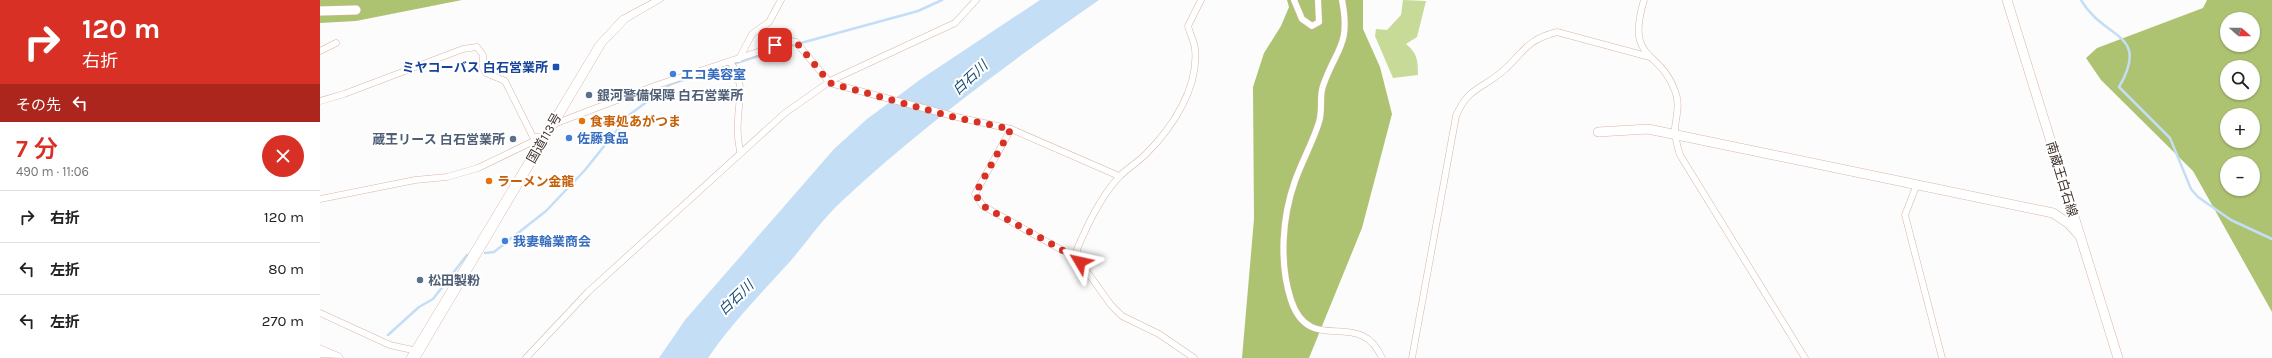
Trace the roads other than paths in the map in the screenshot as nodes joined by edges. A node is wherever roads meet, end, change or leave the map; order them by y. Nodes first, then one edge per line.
1 (659, 0) edge
2 (780, 0) edge
3 (976, 0) edge
4 (1201, 0) edge
5 (1294, 0) edge
6 (1318, 0) edge
7 (1342, 0) edge
8 (1644, 0) edge
9 (2007, 0) edge
10 (356, 10) dead end
11 (320, 11) edge
12 (336, 43) dead end
13 (320, 52) edge
14 (1650, 57) junction
15 (738, 59) junction
16 (732, 64) junction
17 (830, 83) junction
18 (320, 101) edge
19 (550, 125) junction
20 (1011, 129) junction
21 (1598, 132) dead end
22 (1675, 134) junction
23 (545, 137) junction
24 (740, 151) junction
25 (1119, 176) junction
26 (1917, 184) junction
27 (320, 199) edge
28 (2070, 204) junction
29 (2053, 213) junction
30 (2080, 236) junction
31 (1080, 262) junction
32 (320, 313) edge
33 (320, 352) edge
34 (415, 355) edge
35 (336, 358) edge
36 (526, 358) edge
37 (1194, 358) edge
38 (1382, 358) edge
39 (1412, 358) edge
40 (1805, 358) edge
41 (1942, 358) edge
42 (2118, 358) edge

1 - 19 highway, 国道113号
2 - 15 street
3 - 17 street
4 - 25 street
5 - 6 street
7 - 38 street
8 - 14 street
9 - 28 main road, 南蔵王白石線
10 - 11 main road
12 - 13 street
14 - 22 street
14 - 39 street
15 - 16 street
15 - 17 street
16 - 19 street
16 - 24 street
17 - 20 street
17 - 24 street
18 - 23 street
19 - 23 highway, 国道113号
20 - 25 street
20 - 31 street
21 - 22 main road
22 - 26 main road
22 - 40 street
23 - 27 street
23 - 34 highway, 国道113号
24 - 36 street
25 - 31 street
26 - 29 main road
26 - 41 street
28 - 29 main road
28 - 30 main road, 南蔵王白石線
29 - 30 main road
30 - 42 main road, 南蔵王白石線
31 - 37 street
32 - 34 street
33 - 35 highway

